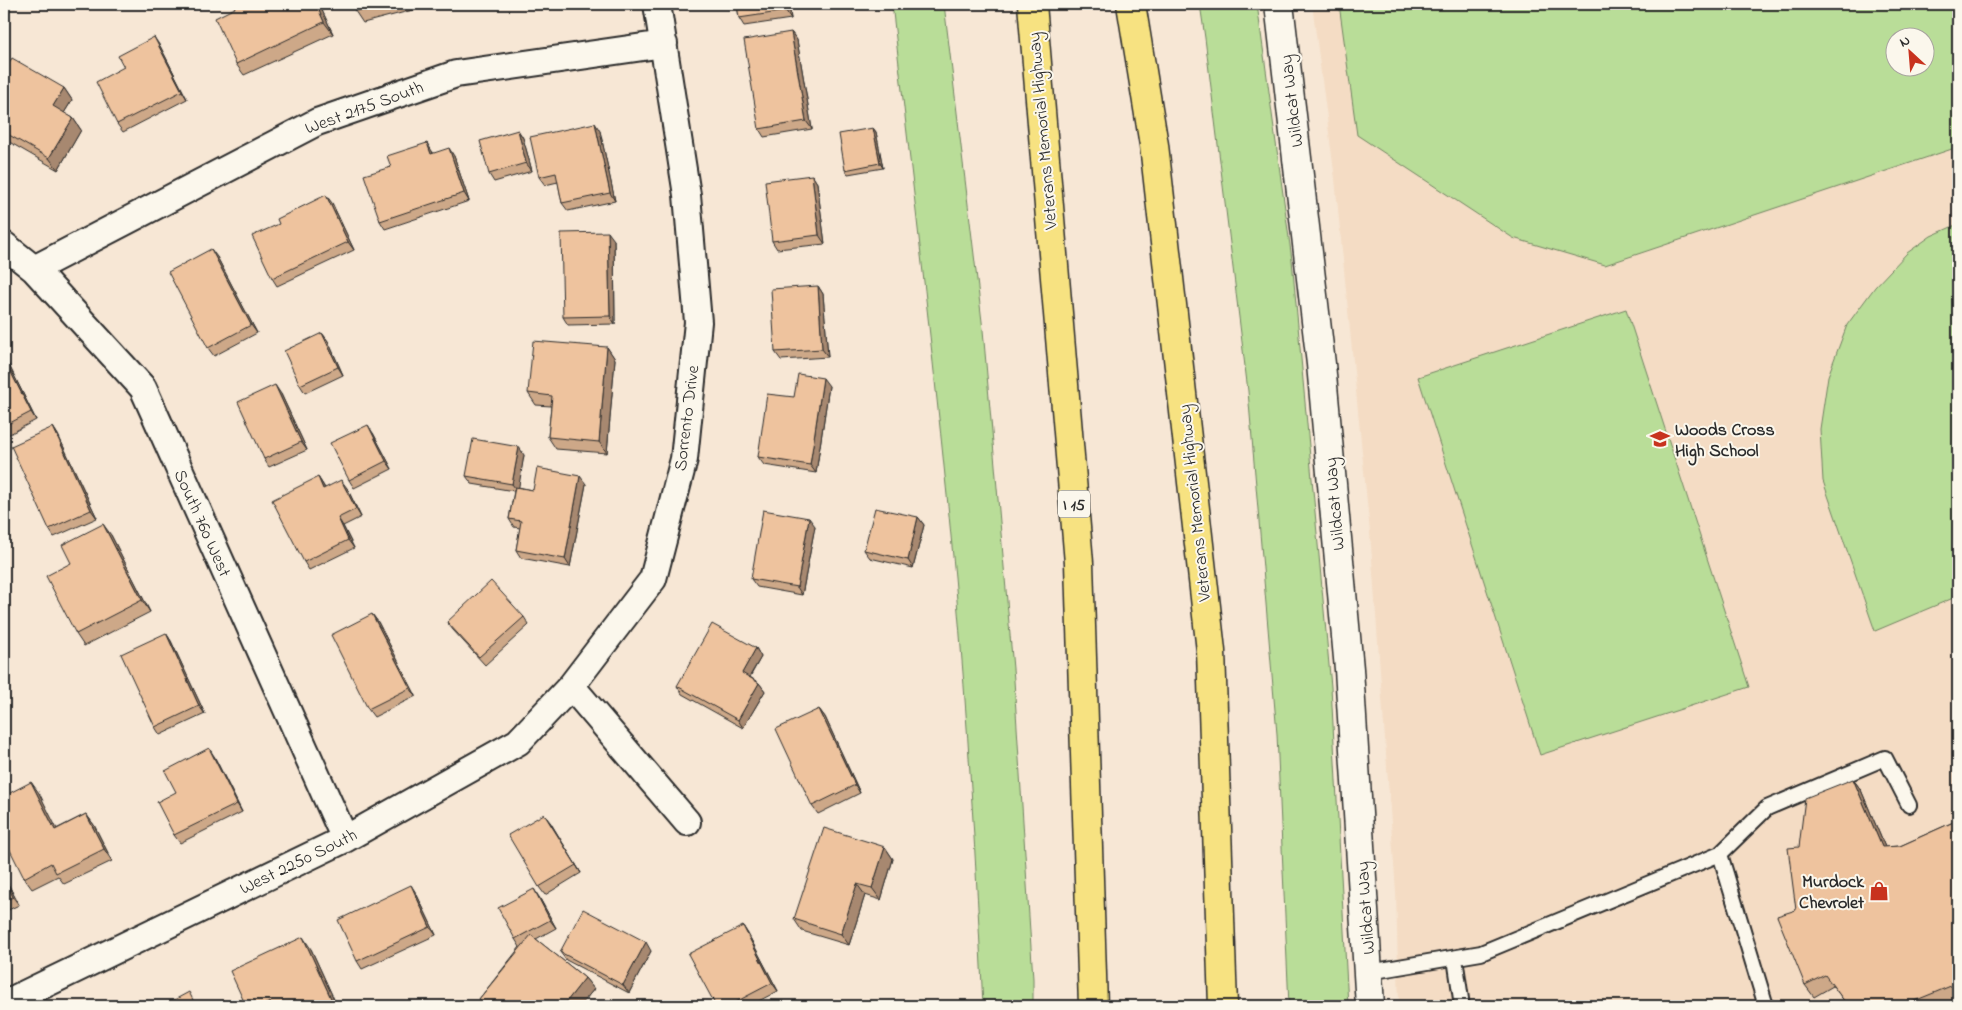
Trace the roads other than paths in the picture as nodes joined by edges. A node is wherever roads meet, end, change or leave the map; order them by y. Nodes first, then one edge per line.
1 (657, 4) edge
2 (1032, 4) edge
3 (1131, 4) edge
4 (1279, 4) edge
5 (664, 44) junction
6 (4, 245) edge
7 (34, 268) junction
8 (571, 686) junction
9 (1908, 805) dead end
10 (687, 822) dead end
11 (344, 839) junction
12 (1720, 854) junction
13 (1454, 958) junction
14 (1369, 972) junction
15 (4, 1004) edge
16 (1093, 1006) edge
17 (1223, 1006) edge
18 (1370, 1006) edge
19 (1462, 1006) edge
20 (1766, 1006) edge

1 - 5 street, Sorrento Drive
2 - 16 highway, Veterans Memorial Highway / I 15
3 - 17 highway, Veterans Memorial Highway
4 - 14 street, Wildcat Way
5 - 7 street, West 2175 South
5 - 8 street, Sorrento Drive
6 - 7 street, South 760 West
7 - 11 street, South 760 West
8 - 10 street
8 - 11 street, West 2250 South
9 - 12 lane
11 - 15 street, West 2250 South
12 - 13 lane
12 - 20 lane
13 - 14 lane
13 - 19 lane
14 - 18 street, Wildcat Way

